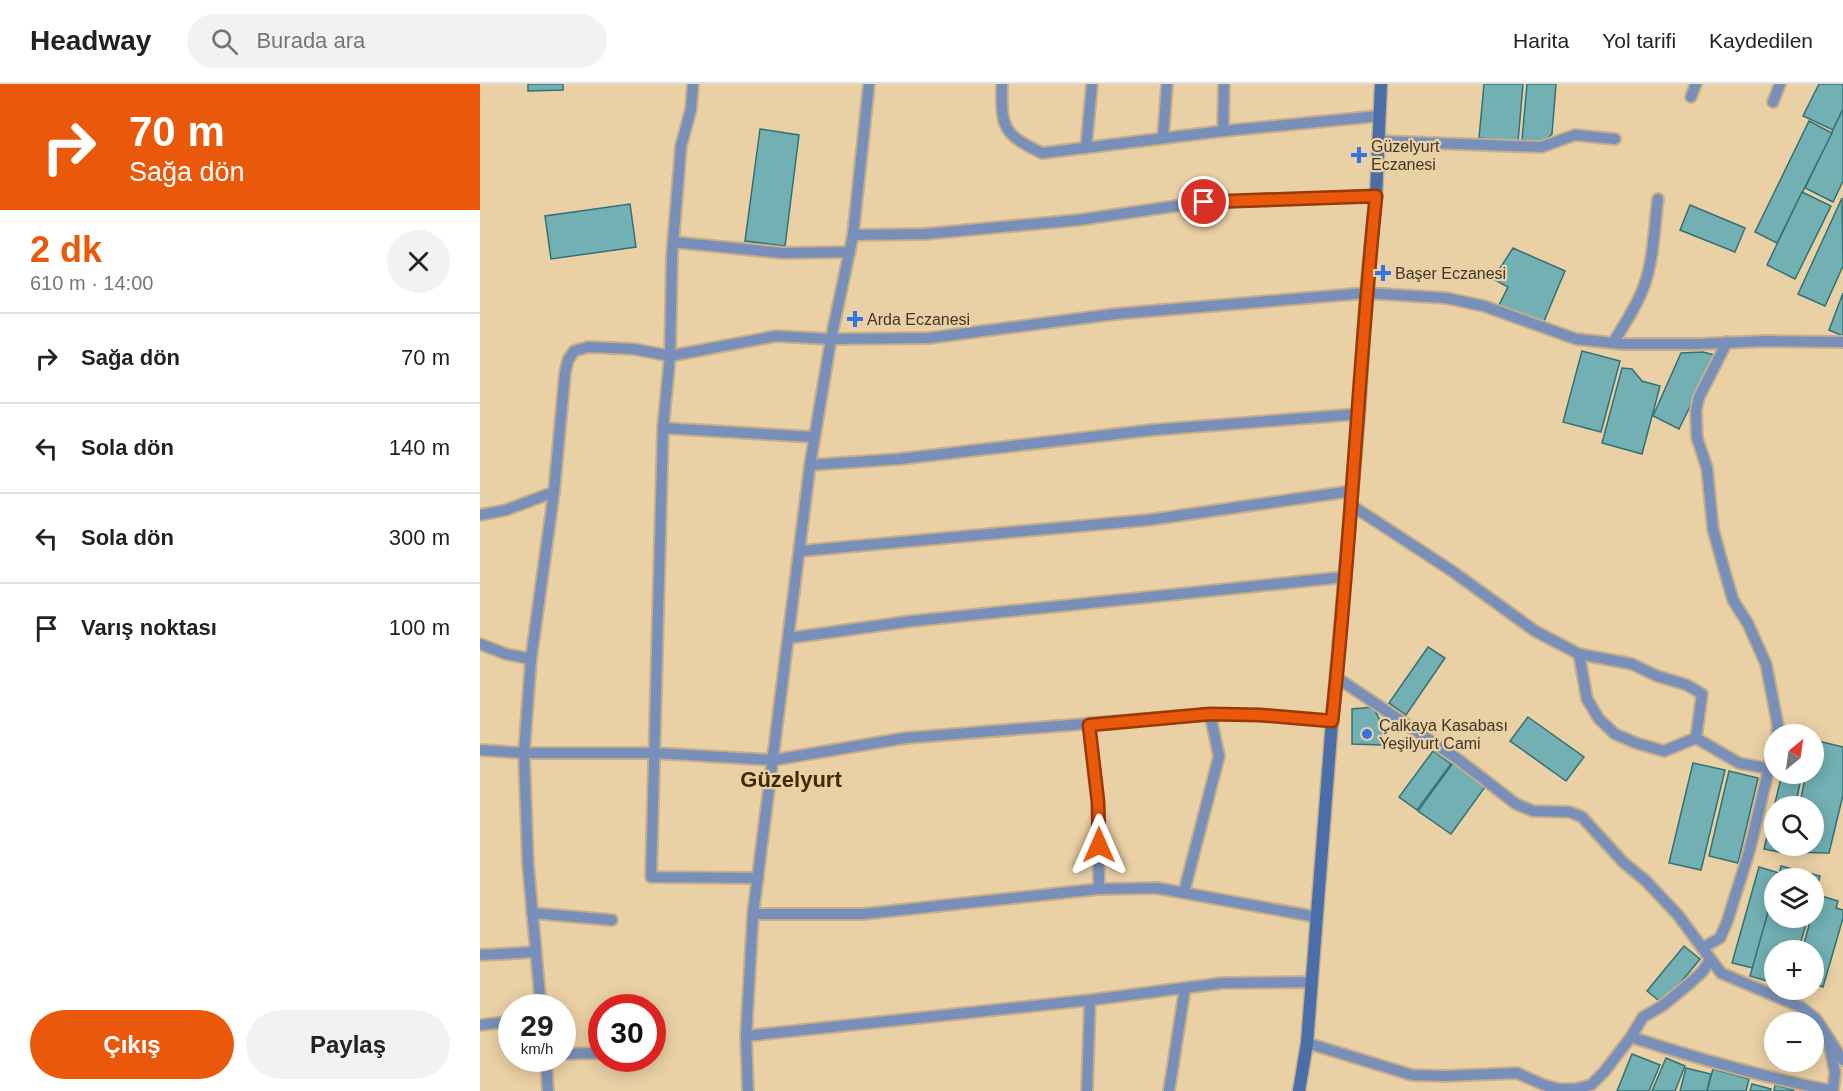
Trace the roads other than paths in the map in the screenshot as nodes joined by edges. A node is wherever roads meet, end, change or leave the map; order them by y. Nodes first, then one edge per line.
1 (693, 84) edge
2 (869, 84) edge
3 (1002, 84) edge
4 (1092, 84) edge
5 (1167, 84) edge
6 (1224, 84) edge
7 (1380, 84) edge
8 (1696, 84) edge
9 (1780, 84) edge
10 (1691, 97) dead end
11 (1773, 102) dead end
12 (1379, 116) junction
13 (1223, 131) junction
14 (1163, 138) junction
15 (1615, 139) dead end
16 (1379, 141) junction
17 (1086, 148) junction
18 (1376, 196) junction
19 (1658, 198) dead end
20 (854, 235) junction
21 (673, 242) junction
22 (850, 252) junction
23 (1366, 293) junction
24 (831, 339) junction
25 (1727, 342) junction
26 (1843, 342) edge
27 (1613, 344) junction
28 (670, 356) junction
29 (1359, 414) junction
30 (663, 428) junction
31 (814, 437) junction
32 (810, 465) junction
33 (1352, 491) junction
34 (554, 492) junction
35 (1351, 505) junction
36 (480, 515) edge
37 (800, 551) junction
38 (1345, 577) junction
39 (789, 638) junction
40 (480, 644) edge
41 (1579, 654) junction
42 (531, 659) junction
43 (1336, 677) junction
44 (1210, 714) junction
45 (1332, 721) junction
46 (1778, 724) edge
47 (1089, 725) junction
48 (1696, 738) junction
49 (480, 750) edge
50 (524, 753) junction
51 (654, 753) junction
52 (774, 760) junction
53 (1764, 768) edge
54 (1766, 784) edge
55 (758, 878) junction
56 (1099, 888) junction
57 (1184, 892) junction
58 (532, 913) junction
59 (753, 914) junction
60 (1317, 917) junction
61 (612, 920) dead end
62 (1702, 948) junction
63 (536, 952) junction
64 (480, 955) edge
65 (1710, 960) junction
66 (1312, 982) junction
67 (1185, 988) junction
68 (540, 994) edge
69 (1090, 1000) junction
70 (498, 1023) edge
71 (480, 1025) edge
72 (746, 1036) junction
73 (1631, 1038) junction
74 (1829, 1040) junction
75 (1307, 1044) junction
76 (1843, 1060) edge
77 (547, 1072) edge
78 (548, 1091) edge
79 (748, 1091) edge
80 (1087, 1091) edge
81 (1169, 1091) edge
82 (1299, 1091) edge
83 (1833, 1091) edge

1 - 21 street
2 - 20 street
3 - 17 street
4 - 17 street
5 - 14 street
6 - 13 street
7 - 12 main road
8 - 10 street
9 - 11 street
12 - 13 street
12 - 16 main road
13 - 14 street
14 - 17 street
15 - 16 street
16 - 18 main road
18 - 20 street
18 - 23 main road
19 - 27 street
20 - 22 street
21 - 22 street
21 - 28 street
22 - 24 street
23 - 24 street
23 - 27 street
23 - 29 main road
24 - 28 street
24 - 31 street
25 - 26 street
25 - 27 street
25 - 46 street
28 - 30 street
28 - 34 street
29 - 32 street
29 - 33 main road
30 - 31 street
30 - 51 street
31 - 32 street
32 - 37 street
33 - 35 main road
33 - 37 street
34 - 36 street
34 - 42 street
35 - 38 main road
35 - 41 street
37 - 39 street
38 - 39 street
38 - 43 main road
39 - 52 street
40 - 42 street
41 - 48 street
41 - 48 street
42 - 50 street
43 - 45 main road
43 - 62 street
44 - 45 street
44 - 47 street
44 - 57 street
45 - 60 main road
47 - 52 street
47 - 56 street
48 - 53 street
49 - 50 street
50 - 51 street
50 - 58 street
51 - 52 street
51 - 55 street
52 - 55 street
54 - 62 street
55 - 59 street
56 - 57 street
56 - 59 street
57 - 60 street
58 - 61 street
58 - 63 street
59 - 72 street
60 - 66 main road
62 - 65 street
63 - 64 street
63 - 68 street
65 - 73 street
65 - 74 street
66 - 67 street
66 - 75 main road
67 - 69 street
67 - 81 street
69 - 72 street
69 - 80 street
70 - 71 street
72 - 79 street
73 - 75 street
73 - 83 street
74 - 76 street
74 - 83 street
75 - 82 main road
77 - 78 street

